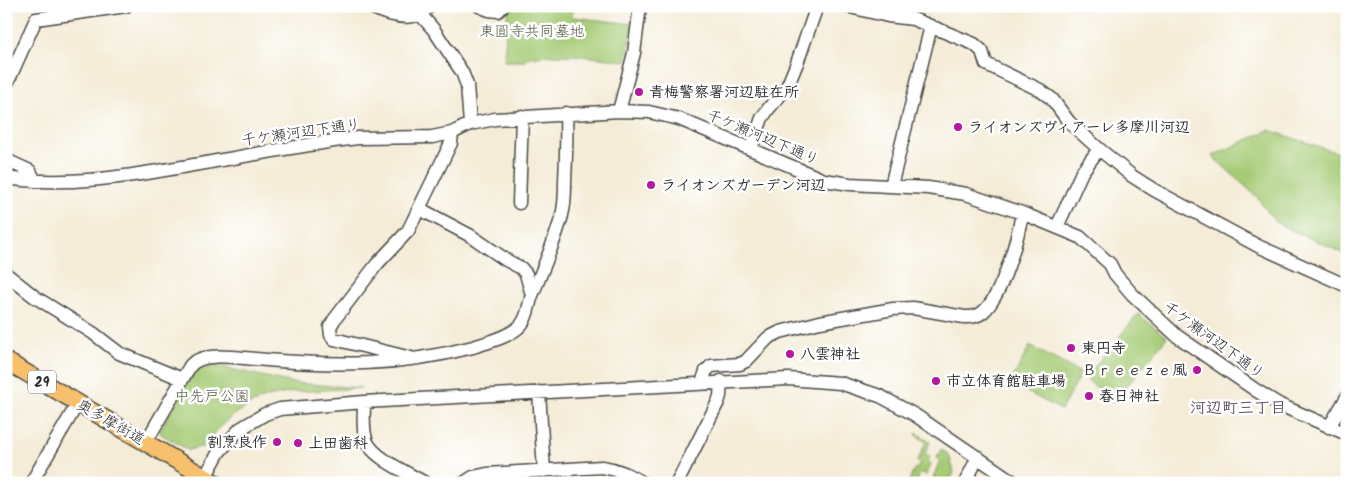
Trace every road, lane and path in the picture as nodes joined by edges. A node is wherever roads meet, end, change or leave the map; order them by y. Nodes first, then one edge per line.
1 (126, 6) edge
2 (369, 6) edge
3 (407, 6) edge
4 (479, 6) edge
5 (503, 6) edge
6 (640, 6) edge
7 (817, 6) edge
8 (846, 6) edge
9 (425, 10) edge
10 (931, 26) junction
11 (6, 86) edge
12 (619, 111) junction
13 (566, 114) junction
14 (522, 116) junction
15 (470, 124) junction
16 (452, 133) junction
17 (751, 149) junction
18 (1098, 150) junction
19 (6, 160) edge
20 (6, 178) edge
21 (35, 181) junction
22 (891, 186) junction
23 (519, 203) dead end
24 (420, 209) junction
25 (1022, 213) junction
26 (1057, 227) junction
27 (6, 274) edge
28 (1347, 286) edge
29 (532, 295) junction
30 (415, 359) junction
31 (6, 361) edge
32 (182, 378) junction
33 (721, 381) junction
34 (702, 382) junction
35 (539, 392) junction
36 (1347, 397) edge
37 (364, 402) junction
38 (78, 403) junction
39 (1329, 427) junction
40 (1347, 434) edge
41 (146, 442) junction
42 (978, 457) junction
43 (544, 471) junction
44 (207, 481) edge
45 (32, 483) edge
46 (425, 483) edge
47 (464, 483) edge
48 (643, 483) edge
49 (677, 483) edge
50 (965, 483) edge
51 (1014, 483) edge

1 - 11 street
2 - 9 street
3 - 9 street
4 - 5 street
6 - 12 street
7 - 17 street
8 - 10 street
9 - 15 street
10 - 18 street
10 - 22 street
12 - 13 street, 千ケ瀬河辺下通り
12 - 17 street, 千ケ瀬河辺下通り
13 - 14 street, 千ケ瀬河辺下通り
13 - 29 street
14 - 15 street, 千ケ瀬河辺下通り
14 - 23 street
15 - 16 street, 千ケ瀬河辺下通り
16 - 21 street, 千ケ瀬河辺下通り
16 - 24 street
17 - 22 street, 千ケ瀬河辺下通り
18 - 26 street
18 - 28 street
19 - 21 street
20 - 21 street, 千ケ瀬河辺下通り
22 - 25 street, 千ケ瀬河辺下通り
24 - 29 street
24 - 30 street
25 - 26 street, 千ケ瀬河辺下通り
25 - 34 street
26 - 39 street, 千ケ瀬河辺下通り
27 - 32 street
29 - 30 street
30 - 32 street
31 - 38 main road, 奥多摩街道 / 29
32 - 41 street
33 - 34 street
33 - 42 street
33 - 49 street
34 - 35 street
35 - 37 street
35 - 43 street
36 - 39 street
37 - 44 street
37 - 46 street
38 - 41 main road, 奥多摩街道 / 29
38 - 45 street
39 - 40 street, 千ケ瀬河辺下通り
41 - 44 main road, 奥多摩街道 / 29
42 - 50 street
42 - 51 street
43 - 47 street
43 - 48 street

